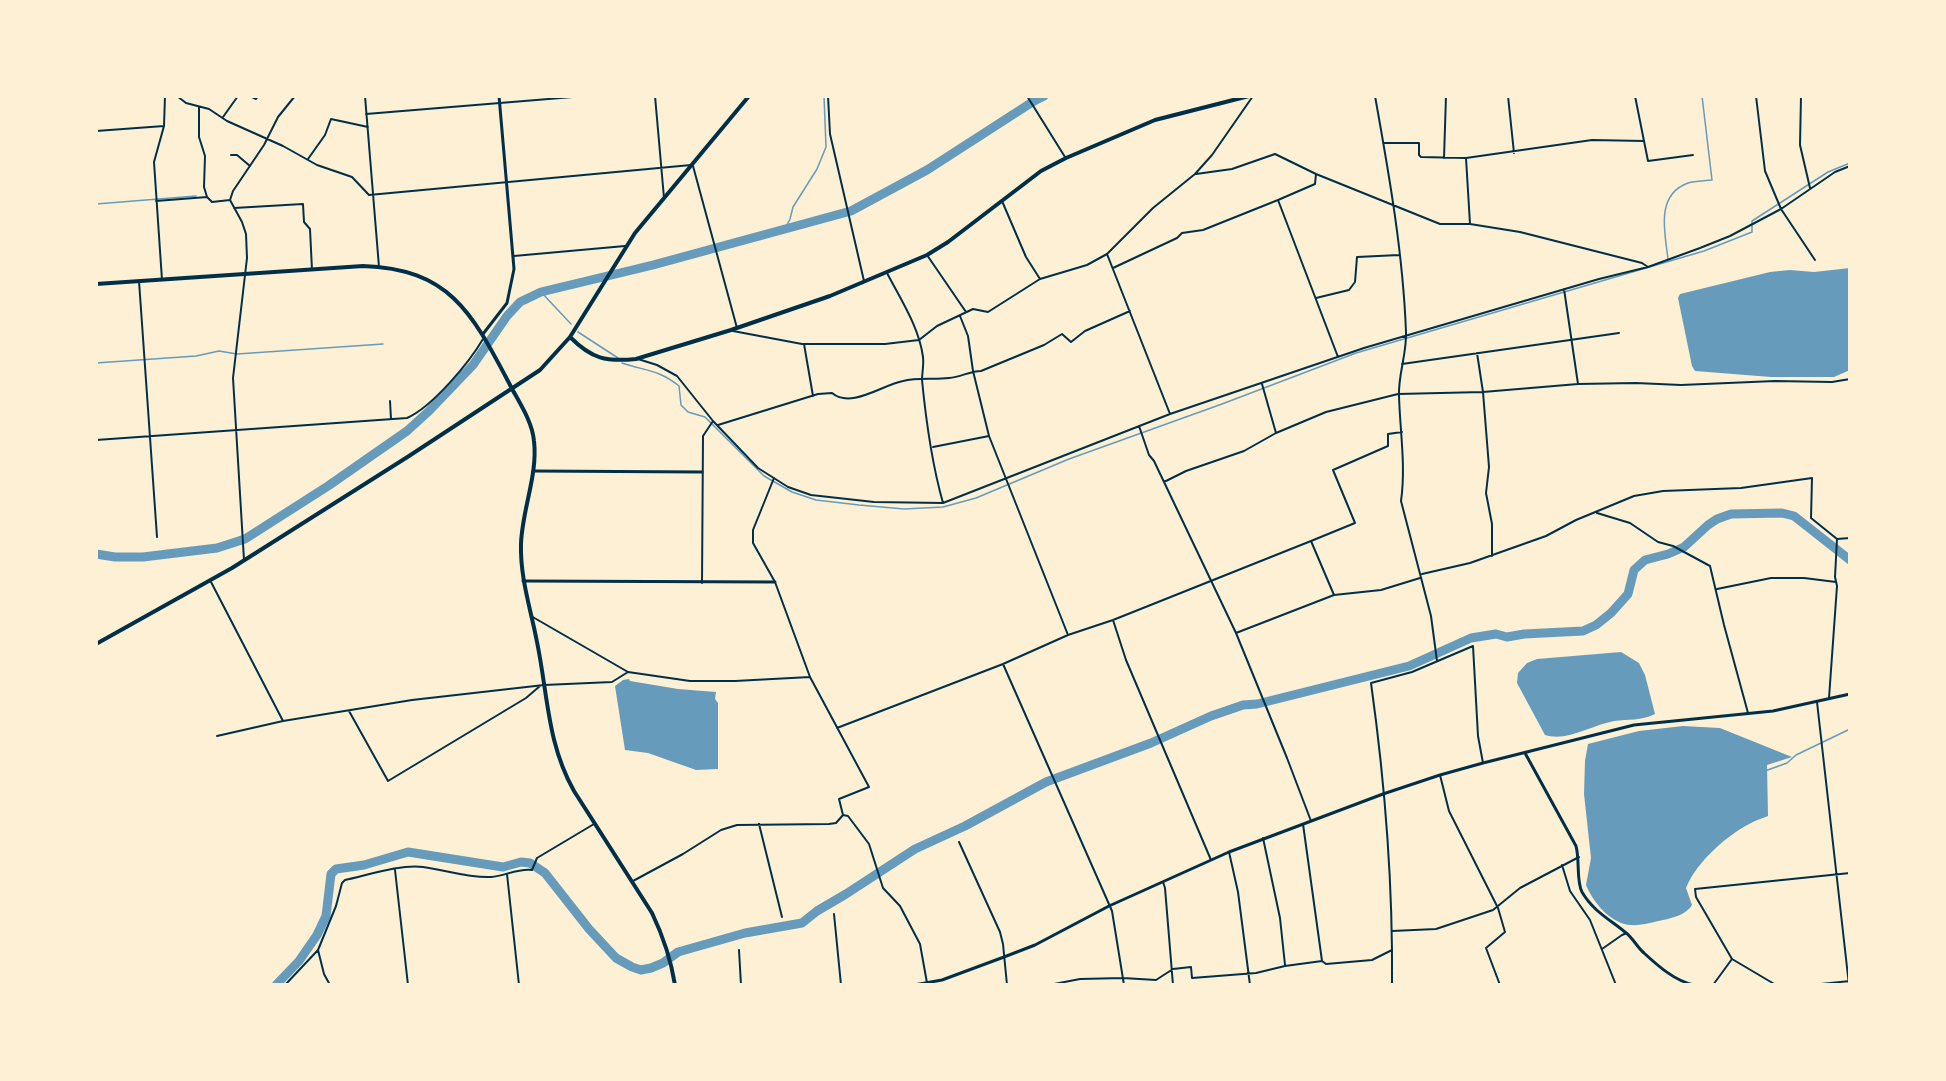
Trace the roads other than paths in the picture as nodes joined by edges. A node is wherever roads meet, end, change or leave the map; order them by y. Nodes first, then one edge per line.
1 (165, 96) edge
2 (177, 96) edge
3 (238, 96) edge
4 (250, 96) edge
5 (258, 96) edge
6 (295, 96) edge
7 (365, 96) edge
8 (500, 96) edge
9 (585, 96) edge
10 (655, 96) edge
11 (742, 96) edge
12 (828, 96) edge
13 (1251, 96) edge
14 (1375, 96) edge
15 (1446, 96) edge
16 (1508, 96) edge
17 (1635, 96) edge
18 (1756, 96) edge
19 (1801, 96) edge
20 (749, 97) edge
21 (1028, 97) edge
22 (500, 104) junction
23 (199, 107) junction
24 (366, 114) junction
25 (223, 117) junction
26 (164, 126) junction
27 (368, 127) junction
28 (96, 131) edge
29 (267, 140) junction
30 (1644, 141) junction
31 (1383, 143) junction
32 (1514, 153) junction
33 (231, 155) dead end
34 (1693, 155) dead end
35 (1066, 158) junction
36 (1444, 158) junction
37 (1466, 158) junction
38 (308, 160) junction
39 (692, 164) junction
40 (250, 166) junction
41 (1850, 166) edge
42 (662, 167) junction
43 (1195, 174) junction
44 (1316, 174) junction
45 (507, 181) junction
46 (1810, 188) junction
47 (373, 194) junction
48 (207, 197) junction
49 (664, 198) junction
50 (1278, 200) junction
51 (156, 201) junction
52 (230, 201) junction
53 (1002, 201) junction
54 (1394, 205) junction
55 (234, 208) junction
56 (1781, 209) junction
57 (1470, 225) junction
58 (625, 246) junction
59 (1107, 254) junction
60 (927, 255) junction
61 (1399, 255) junction
62 (514, 256) junction
63 (1815, 260) dead end
64 (379, 267) junction
65 (1648, 267) junction
66 (1113, 268) junction
67 (312, 270) junction
68 (886, 271) junction
69 (244, 274) junction
70 (1040, 279) junction
71 (162, 280) junction
72 (139, 281) junction
73 (864, 281) junction
74 (96, 284) edge
75 (1564, 289) junction
76 (1315, 298) junction
77 (1130, 311) junction
78 (966, 312) junction
79 (960, 315) junction
80 (737, 328) junction
81 (730, 330) junction
82 (1618, 333) dead end
83 (1406, 334) junction
84 (484, 336) junction
85 (570, 337) junction
86 (1572, 339) junction
87 (919, 340) junction
88 (804, 344) junction
89 (1477, 353) junction
90 (1338, 357) junction
91 (636, 359) junction
92 (1402, 364) junction
93 (973, 371) junction
94 (922, 378) junction
95 (1850, 378) edge
96 (1262, 383) junction
97 (1578, 384) junction
98 (512, 389) junction
99 (1483, 392) junction
100 (1398, 394) junction
101 (813, 396) junction
102 (390, 401) dead end
103 (1170, 414) junction
104 (391, 419) junction
105 (713, 421) junction
106 (718, 425) junction
107 (1139, 426) junction
108 (236, 430) junction
109 (1402, 432) junction
110 (1276, 433) junction
111 (151, 436) junction
112 (989, 436) junction
113 (96, 440) edge
114 (932, 447) junction
115 (533, 471) junction
116 (702, 472) junction
117 (774, 477) junction
118 (1006, 478) junction
119 (1164, 482) junction
120 (943, 503) junction
121 (1597, 513) junction
122 (157, 537) dead end
123 (1850, 538) edge
124 (1837, 539) junction
125 (1311, 541) junction
126 (1492, 556) junction
127 (244, 560) junction
128 (1421, 576) junction
129 (210, 580) junction
130 (523, 580) junction
131 (1210, 580) junction
132 (775, 582) junction
133 (1836, 582) junction
134 (702, 583) junction
135 (1716, 590) junction
136 (1334, 595) junction
137 (531, 616) junction
138 (1113, 620) junction
139 (1236, 633) junction
140 (1068, 635) junction
141 (96, 644) edge
142 (1437, 661) junction
143 (1003, 664) junction
144 (628, 672) junction
145 (810, 677) junction
146 (542, 686) junction
147 (1850, 694) edge
148 (1828, 699) junction
149 (1817, 702) junction
150 (349, 711) junction
151 (1748, 713) junction
152 (283, 721) junction
153 (837, 728) junction
154 (217, 736) dead end
155 (1525, 753) junction
156 (1482, 763) junction
157 (1440, 775) junction
158 (1383, 794) junction
159 (843, 815) junction
160 (1311, 821) junction
161 (594, 823) junction
162 (759, 824) junction
163 (1303, 824) junction
164 (1263, 838) junction
165 (958, 842) dead end
166 (1229, 852) junction
167 (1579, 857) junction
168 (1211, 860) junction
169 (1562, 865) junction
170 (395, 870) junction
171 (1850, 873) edge
172 (507, 874) junction
173 (1836, 875) junction
174 (633, 881) junction
175 (1163, 882) junction
176 (1109, 906) junction
177 (1498, 908) junction
178 (834, 914) dead end
179 (782, 917) dead end
180 (1392, 931) junction
181 (1627, 933) junction
182 (1602, 949) junction
183 (318, 950) junction
184 (739, 950) dead end
185 (1392, 950) junction
186 (1005, 957) junction
187 (1731, 959) junction
188 (1322, 962) junction
189 (1285, 966) junction
190 (1173, 969) junction
191 (1248, 973) junction
192 (1123, 978) junction
193 (1849, 982) edge
194 (927, 983) junction
195 (285, 985) edge
196 (330, 985) edge
197 (408, 985) edge
198 (519, 985) edge
199 (675, 985) edge
200 (741, 985) edge
201 (841, 985) edge
202 (914, 985) edge
203 (1007, 985) edge
204 (1049, 985) edge
205 (1124, 985) edge
206 (1173, 985) edge
207 (1250, 985) edge
208 (1392, 985) edge
209 (1500, 985) edge
210 (1616, 985) edge
211 (1694, 985) edge
212 (1713, 985) edge
213 (1776, 985) edge
214 (1811, 985) edge

1 - 26 street
2 - 23 street
3 - 25 street
4 - 5 street
6 - 29 street
7 - 24 street
8 - 22 street
9 - 22 street
10 - 42 street
11 - 20 street
12 - 73 street
13 - 35 main road
13 - 43 street
14 - 31 street
15 - 36 street
16 - 32 street
17 - 30 street
18 - 56 street
19 - 46 street
20 - 39 main road
21 - 35 street
22 - 24 street
22 - 45 street
23 - 25 street
23 - 48 street
24 - 27 street
25 - 29 street
26 - 28 street
26 - 51 street
27 - 38 street
27 - 47 street
29 - 38 street
29 - 40 street
30 - 32 street
30 - 34 street
31 - 36 street
31 - 54 street
32 - 37 street
33 - 40 street
35 - 53 main road
36 - 37 street
37 - 57 street
38 - 47 street
39 - 42 street
39 - 49 main road
39 - 80 street
40 - 52 street
41 - 46 street
42 - 45 street
42 - 49 street
43 - 44 street
43 - 59 street
44 - 50 street
44 - 54 street
45 - 47 street
45 - 62 street
46 - 56 street
47 - 64 street
48 - 51 street
48 - 52 street
49 - 58 main road
50 - 66 street
50 - 76 street
51 - 71 street
52 - 55 street
53 - 60 main road
53 - 70 street
54 - 57 street
54 - 61 street
55 - 67 street
55 - 69 street
56 - 63 street
56 - 65 street
57 - 65 street
58 - 62 street
58 - 85 main road
59 - 66 street
59 - 70 street
60 - 68 main road
60 - 78 street
61 - 76 street
61 - 83 street
62 - 84 street
64 - 67 main road
64 - 84 main road
65 - 75 street
66 - 77 street
67 - 69 main road
68 - 73 main road
68 - 87 street
69 - 71 main road
69 - 108 street
70 - 78 street
71 - 72 main road
72 - 74 main road
72 - 111 street
73 - 80 main road
75 - 83 street
75 - 86 street
76 - 90 street
77 - 93 street
77 - 103 street
78 - 79 street
79 - 87 street
79 - 93 street
80 - 81 main road
81 - 88 street
81 - 91 main road
82 - 86 street
83 - 90 street
83 - 92 street
84 - 98 main road
84 - 104 street
85 - 91 main road
85 - 98 main road
86 - 89 street
86 - 97 street
87 - 88 street
87 - 94 street
88 - 101 street
89 - 92 street
89 - 99 street
90 - 96 street
91 - 105 street
92 - 100 street
93 - 94 street
93 - 112 street
94 - 101 street
94 - 114 street
95 - 97 street
96 - 103 street
96 - 110 street
97 - 99 street
98 - 115 main road
98 - 127 main road
99 - 100 street
99 - 126 street
100 - 109 street
100 - 110 street
101 - 106 street
102 - 104 street
103 - 107 street
104 - 108 street
105 - 106 street
105 - 116 street
106 - 117 street
107 - 118 street
107 - 119 street
108 - 111 street
108 - 127 street
109 - 125 street
109 - 128 street
110 - 119 street
111 - 113 street
111 - 122 street
112 - 114 street
112 - 118 street
114 - 120 street
115 - 116 street
115 - 130 main road
116 - 134 street
117 - 120 street
117 - 132 street
118 - 120 street
118 - 140 street
119 - 131 street
121 - 124 street
121 - 126 street
121 - 135 street
123 - 124 street
124 - 133 street
125 - 131 street
125 - 136 street
126 - 128 street
127 - 129 main road
128 - 136 street
128 - 142 street
129 - 141 main road
129 - 152 street
130 - 134 street
130 - 137 main road
131 - 138 street
131 - 139 street
132 - 134 street
132 - 145 street
133 - 135 street
133 - 148 street
135 - 151 street
136 - 139 street
137 - 144 street
137 - 146 main road
138 - 140 street
138 - 168 street
139 - 160 street
140 - 143 street
142 - 156 street
142 - 158 street
143 - 153 street
143 - 176 street
144 - 145 street
144 - 146 street
145 - 153 street
146 - 150 street
146 - 150 street
146 - 161 main road
147 - 148 street
148 - 149 street
149 - 151 street
149 - 173 street
150 - 152 street
151 - 155 street
152 - 154 street
153 - 159 street
155 - 156 street
155 - 167 street
156 - 157 street
157 - 158 street
157 - 177 street
158 - 160 street
158 - 180 street
159 - 162 street
159 - 194 street
160 - 163 street
161 - 172 street
161 - 174 main road
162 - 174 street
162 - 179 street
163 - 164 street
163 - 188 street
164 - 166 street
164 - 189 street
165 - 186 street
166 - 168 street
166 - 191 street
167 - 169 street
167 - 181 street
168 - 175 street
169 - 177 street
169 - 182 street
170 - 172 street
170 - 183 street
170 - 197 street
171 - 173 street
172 - 198 street
173 - 187 street
173 - 193 street
174 - 199 main road
175 - 176 street
175 - 190 street
176 - 186 street
176 - 192 street
177 - 180 street
177 - 209 street
178 - 201 street
180 - 185 street
181 - 182 street
181 - 211 street
182 - 210 street
183 - 195 street
183 - 196 street
184 - 200 street
185 - 188 street
185 - 208 street
186 - 194 street
186 - 203 street
187 - 212 street
187 - 213 street
188 - 189 street
189 - 191 street
190 - 191 street
190 - 192 street
190 - 206 street
191 - 207 street
192 - 204 street
192 - 205 street
193 - 214 street
194 - 202 street

